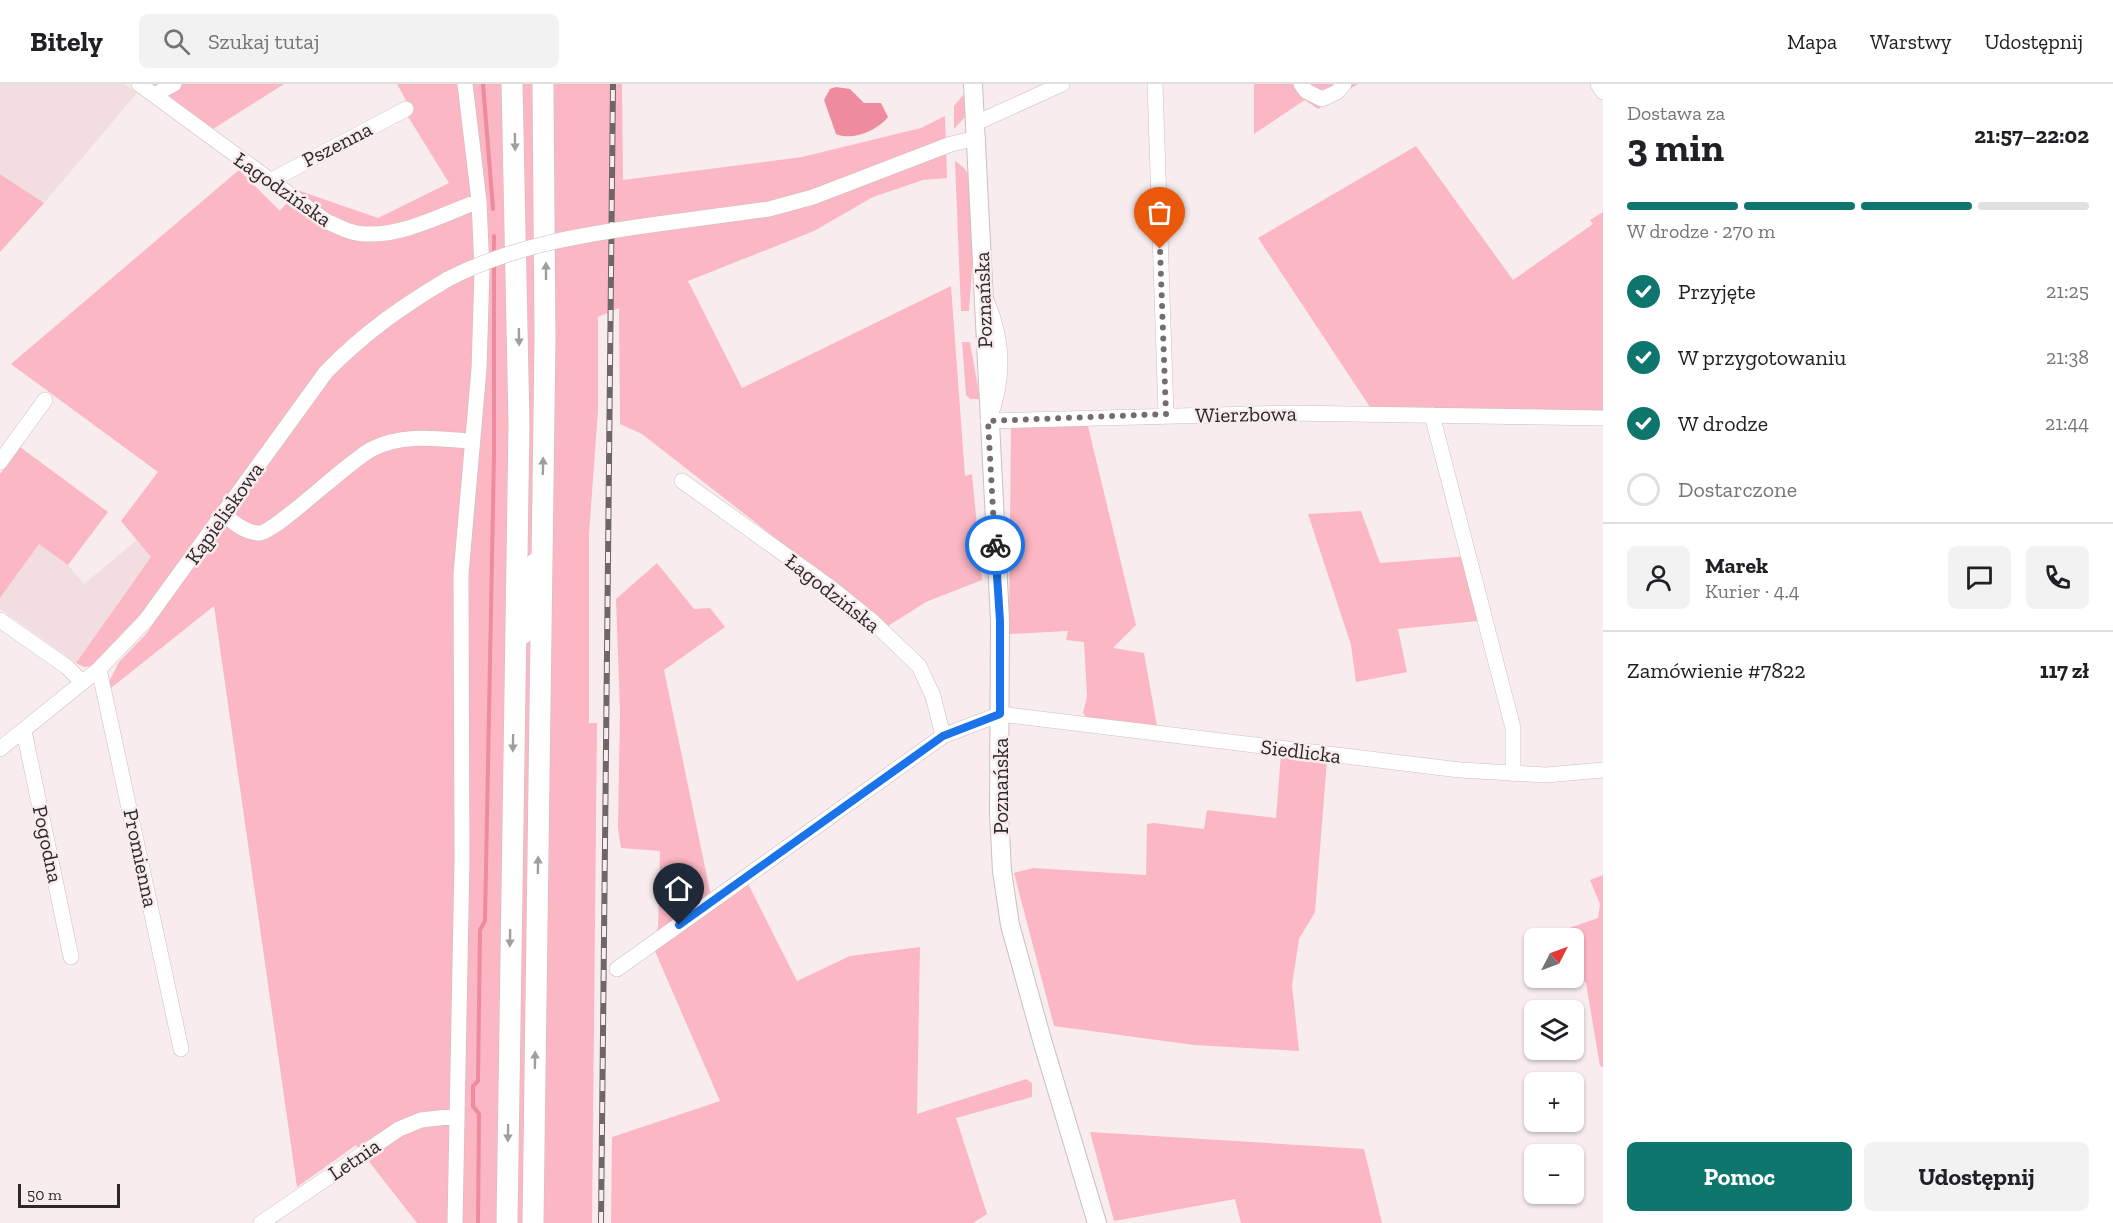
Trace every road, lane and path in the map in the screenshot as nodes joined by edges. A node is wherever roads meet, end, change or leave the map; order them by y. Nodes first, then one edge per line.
1 (139, 84) edge
2 (174, 84) edge
3 (465, 84) edge
4 (512, 84) edge
5 (543, 84) edge
6 (973, 84) edge
7 (1062, 84) edge
8 (1155, 84) edge
9 (1301, 84) edge
10 (1344, 84) edge
11 (1598, 84) edge
12 (1603, 92) edge
13 (154, 95) junction
14 (406, 109) dead end
15 (976, 130) junction
16 (270, 181) junction
17 (479, 201) junction
18 (45, 400) dead end
19 (1166, 414) junction
20 (1432, 416) junction
21 (1603, 418) edge
22 (988, 421) junction
23 (471, 441) junction
24 (0, 462) edge
25 (682, 482) dead end
26 (517, 496) junction
27 (543, 496) junction
28 (223, 514) junction
29 (528, 604) junction
30 (0, 620) edge
31 (99, 669) junction
32 (82, 682) junction
33 (541, 713) junction
34 (513, 714) junction
35 (1000, 714) junction
36 (24, 731) junction
37 (943, 736) junction
38 (0, 749) edge
39 (1603, 771) edge
40 (1513, 774) junction
41 (72, 957) dead end
42 (617, 969) dead end
43 (181, 1049) dead end
44 (457, 1116) junction
45 (261, 1223) edge
46 (455, 1223) edge
47 (507, 1223) edge
48 (533, 1223) edge
49 (1097, 1223) edge

1 - 13 street, Łagodzińska
2 - 13 street
3 - 17 street
4 -> 26 highway
27 -> 5 highway
6 - 15 main road, Poznańska
7 - 15 street, Kąpieliskowa
8 - 19 street
9 - 10 street
11 - 12 street
13 - 16 street, Łagodzińska
14 - 16 street, Pszenna
15 - 22 main road, Poznańska
15 - 28 street, Kąpieliskowa, bridge
16 - 17 street, Łagodzińska
17 - 23 street
18 - 24 street
19 - 20 street, Wierzbowa
19 - 22 street, Wierzbowa
20 - 21 street, Wierzbowa
20 - 40 street
22 - 35 main road, Poznańska
23 - 28 street
23 - 44 street
25 - 37 street, Łagodzińska
26 - 29 street
26 - 34 highway
27 - 29 street
27 - 33 highway
28 - 31 street, Kąpieliskowa
29 - 33 street
29 - 34 street
30 - 32 street
31 - 32 street, Kąpieliskowa
31 - 43 street, Promienna
32 - 36 street, Kąpieliskowa
48 -> 33 highway
34 -> 47 highway
35 - 37 street
35 - 40 street, Siedlicka
35 - 49 main road, Poznańska
36 - 38 street, Kąpieliskowa
36 - 41 street, Pogodna
37 - 42 street
39 - 40 street, Siedlicka
44 - 45 street, Letnia
44 - 46 street

